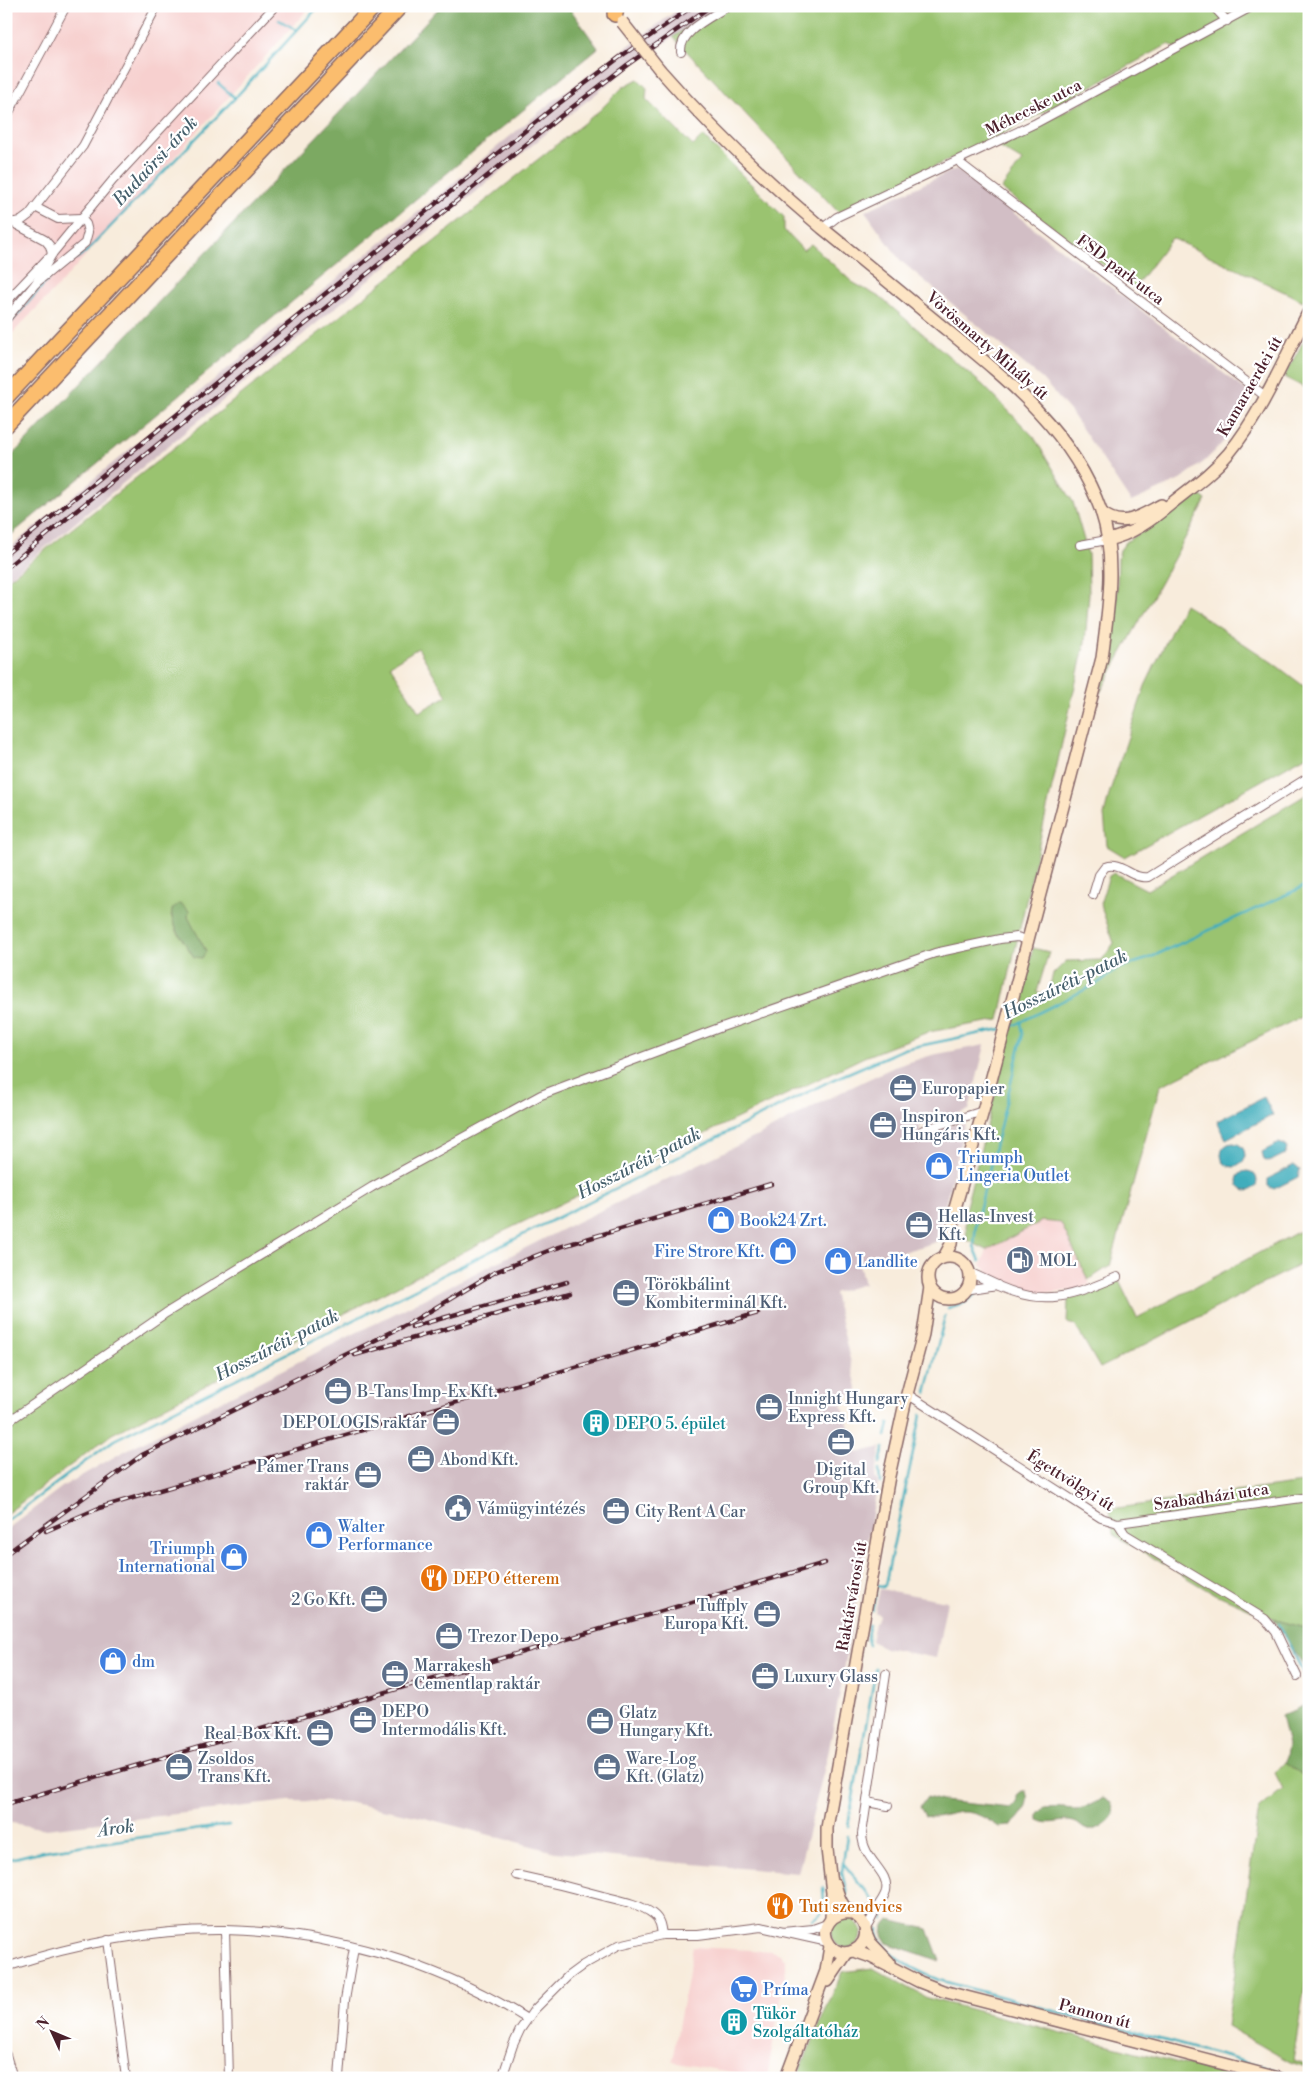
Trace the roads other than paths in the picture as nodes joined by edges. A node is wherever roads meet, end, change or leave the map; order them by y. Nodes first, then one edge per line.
1 (66, 6) edge
2 (157, 6) edge
3 (275, 6) edge
4 (374, 6) edge
5 (400, 6) edge
6 (728, 6) edge
7 (1213, 6) edge
8 (1253, 6) edge
9 (616, 12) edge
10 (1227, 20) junction
11 (680, 52) dead end
12 (6, 118) edge
13 (961, 164) dead end
14 (47, 192) junction
15 (35, 207) junction
16 (50, 216) junction
17 (81, 218) junction
18 (6, 219) edge
19 (15, 222) junction
20 (823, 228) junction
21 (52, 254) junction
22 (36, 283) junction
23 (6, 302) edge
24 (1309, 311) edge
25 (6, 319) edge
26 (1264, 396) junction
27 (6, 397) edge
28 (6, 425) edge
29 (1188, 490) junction
30 (1101, 512) junction
31 (1138, 517) junction
32 (1107, 540) junction
33 (1080, 545) dead end
34 (1309, 777) edge
35 (1092, 895) dead end
36 (1028, 940) junction
37 (983, 1111) junction
38 (923, 1130) dead end
39 (959, 1199) junction
40 (944, 1257) junction
41 (962, 1262) junction
42 (969, 1272) junction
43 (1117, 1276) dead end
44 (998, 1286) dead end
45 (930, 1287) junction
46 (965, 1290) junction
47 (946, 1298) junction
48 (923, 1334) junction
49 (907, 1394) junction
50 (6, 1423) edge
51 (1309, 1497) edge
52 (1118, 1523) junction
53 (886, 1674) dead end
54 (1297, 1676) dead end
55 (867, 1802) junction
56 (888, 1806) dead end
57 (829, 1866) junction
58 (516, 1875) dead end
59 (877, 1907) junction
60 (854, 1914) junction
61 (829, 1921) junction
62 (225, 1930) junction
63 (866, 1931) junction
64 (783, 1932) junction
65 (662, 1935) junction
66 (108, 1940) junction
67 (829, 1944) junction
68 (354, 1948) junction
69 (851, 1952) junction
70 (6, 1967) edge
71 (906, 1975) junction
72 (527, 2019) junction
73 (806, 2026) junction
74 (6, 2055) edge
75 (13, 2078) edge
76 (126, 2078) edge
77 (229, 2078) edge
78 (339, 2078) edge
79 (502, 2078) edge
80 (786, 2078) edge
81 (1278, 2078) edge

1 - 12 street
2 - 14 street
3 - 17 street
4 - 27 highway
5 - 28 highway
6 - 11 street
7 - 10 street
8 - 10 street, Méhecske utca
9 - 20 street, Vörösmarty Mihály út, bridge
10 - 20 street, Méhecske utca
13 - 26 street, FSD-park utca
14 - 15 street
14 - 16 street
15 - 16 street
15 - 19 street
16 - 17 street
17 - 21 street
17 - 22 street
18 - 19 street
19 - 21 street
20 - 30 street, Vörösmarty Mihály út
21 - 22 street
21 - 23 street
22 - 25 street
24 - 26 street, Kamaraerdei út
26 - 29 street, Kamaraerdei út
29 - 31 street, Kamaraerdei út
29 - 32 street, Kamaraerdei út
30 - 31 street, Kamaraerdei út
30 - 32 street, Vörösmarty Mihály út
31 - 32 street, Kamaraerdei út
32 - 33 street
32 - 36 street, Vörösmarty Mihály út
34 - 35 street
36 - 37 street, Raktárvárosi út
36 - 50 street
37 - 38 street
37 - 39 street, Raktárvárosi út
39 - 40 street, Raktárvárosi út
39 - 41 street, Raktárvárosi út
40 - 41 street
40 - 45 street, Raktárvárosi út
41 - 42 street, Raktárvárosi út
42 - 46 street
42 - 46 street
43 - 44 street
45 - 47 street
45 - 48 street, Raktárvárosi út
46 - 47 street, Raktárvárosi út
47 - 48 street, Raktárvárosi út
48 - 49 street, Raktárvárosi út
49 - 52 street, Égettvölgyi út
49 - 57 street, Raktárvárosi út
51 - 52 street, Szabadházi utca
52 - 54 street, Égettvölgyi út
53 - 55 street
55 - 56 street
55 - 59 street
57 - 60 street, Raktárvárosi út
57 - 61 street, Raktárvárosi út
58 - 65 street
59 - 60 street
59 - 63 street
60 - 61 street
60 - 63 street, Raktárvárosi út
61 - 64 street
61 - 67 street, Raktárvárosi út
62 - 66 street
62 - 68 street
62 - 77 street
63 - 69 street
63 - 71 street, Pannon út
64 - 65 street
64 - 67 street
65 - 72 street
66 - 70 street
66 - 76 street
67 - 69 street
67 - 73 street, Raktárvárosi út
68 - 72 street
68 - 78 street
69 - 71 street, Pannon út
69 - 73 street
71 - 81 street, Pannon út
72 - 79 street
73 - 80 street
74 - 75 street

